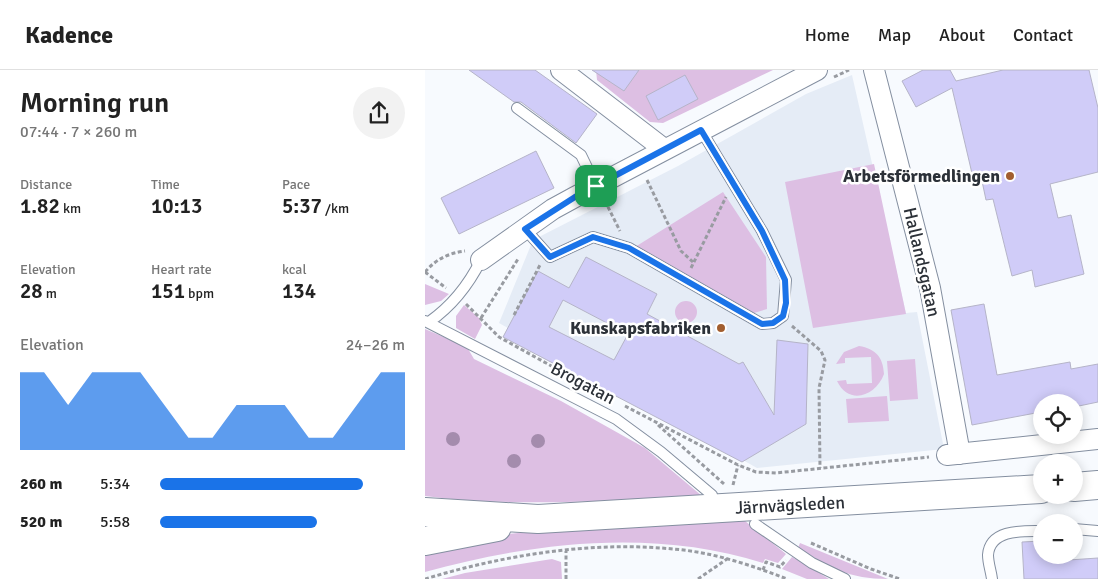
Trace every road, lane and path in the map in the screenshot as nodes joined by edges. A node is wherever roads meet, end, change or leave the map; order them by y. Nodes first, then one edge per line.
1 (817, 70) edge
2 (875, 71) edge
3 (569, 72) edge
4 (517, 108) dead end
5 (701, 130) junction
6 (664, 149) junction
7 (645, 175) dead end
8 (733, 183) junction
9 (600, 192) junction
10 (525, 229) junction
11 (629, 248) junction
12 (550, 257) junction
13 (481, 260) junction
14 (693, 262) junction
15 (425, 272) edge
16 (684, 280) junction
17 (458, 296) junction
18 (514, 315) dead end
19 (783, 316) junction
20 (427, 321) edge
21 (605, 396) dead end
22 (621, 405) dead end
23 (651, 420) junction
24 (1098, 439) edge
25 (954, 454) junction
26 (738, 464) junction
27 (820, 468) junction
28 (1098, 486) edge
29 (1083, 487) edge
30 (1033, 489) edge
31 (713, 495) dead end
32 (425, 512) edge
33 (538, 519) junction
34 (755, 524) dead end
35 (1083, 530) edge
36 (1098, 531) edge
37 (1033, 532) edge
38 (425, 541) edge
39 (805, 541) dead end
40 (566, 551) junction
41 (789, 556) dead end
42 (727, 559) junction
43 (763, 570) junction
44 (425, 579) edge
45 (566, 579) edge
46 (698, 579) edge
47 (787, 579) edge
48 (845, 579) edge
49 (900, 579) edge
50 (992, 579) edge

1 - 5 street
2 - 25 street, Hallandsgatan
3 - 6 street
4 - 9 lane
5 - 6 street
5 - 8 lane
6 - 9 street
7 - 14 path
8 - 14 path
8 - 19 lane
9 - 10 street
9 - 11 path
10 - 12 lane
10 - 13 street
11 - 12 lane
11 - 16 lane
12 - 18 path
13 - 15 path
13 - 17 lane
14 - 16 path
15 - 17 path
16 - 19 lane
17 - 20 lane
17 - 21 path
19 - 27 path
20 - 31 lane, Brogatan
22 - 23 path
23 - 26 path
23 - 26 path
24 - 25 street
25 - 27 path
26 - 27 path
28 - 29 main road
30 - 33 main road, Järnvägsleden
32 - 33 main road, Järnvägsleden
33 - 38 main road, Järnvägsleden
34 - 48 lane
35 - 36 lane
37 - 50 lane
39 - 49 path
40 - 42 path
40 - 44 path
40 - 45 path
41 - 43 path
42 - 43 path
42 - 46 path
43 - 47 path

